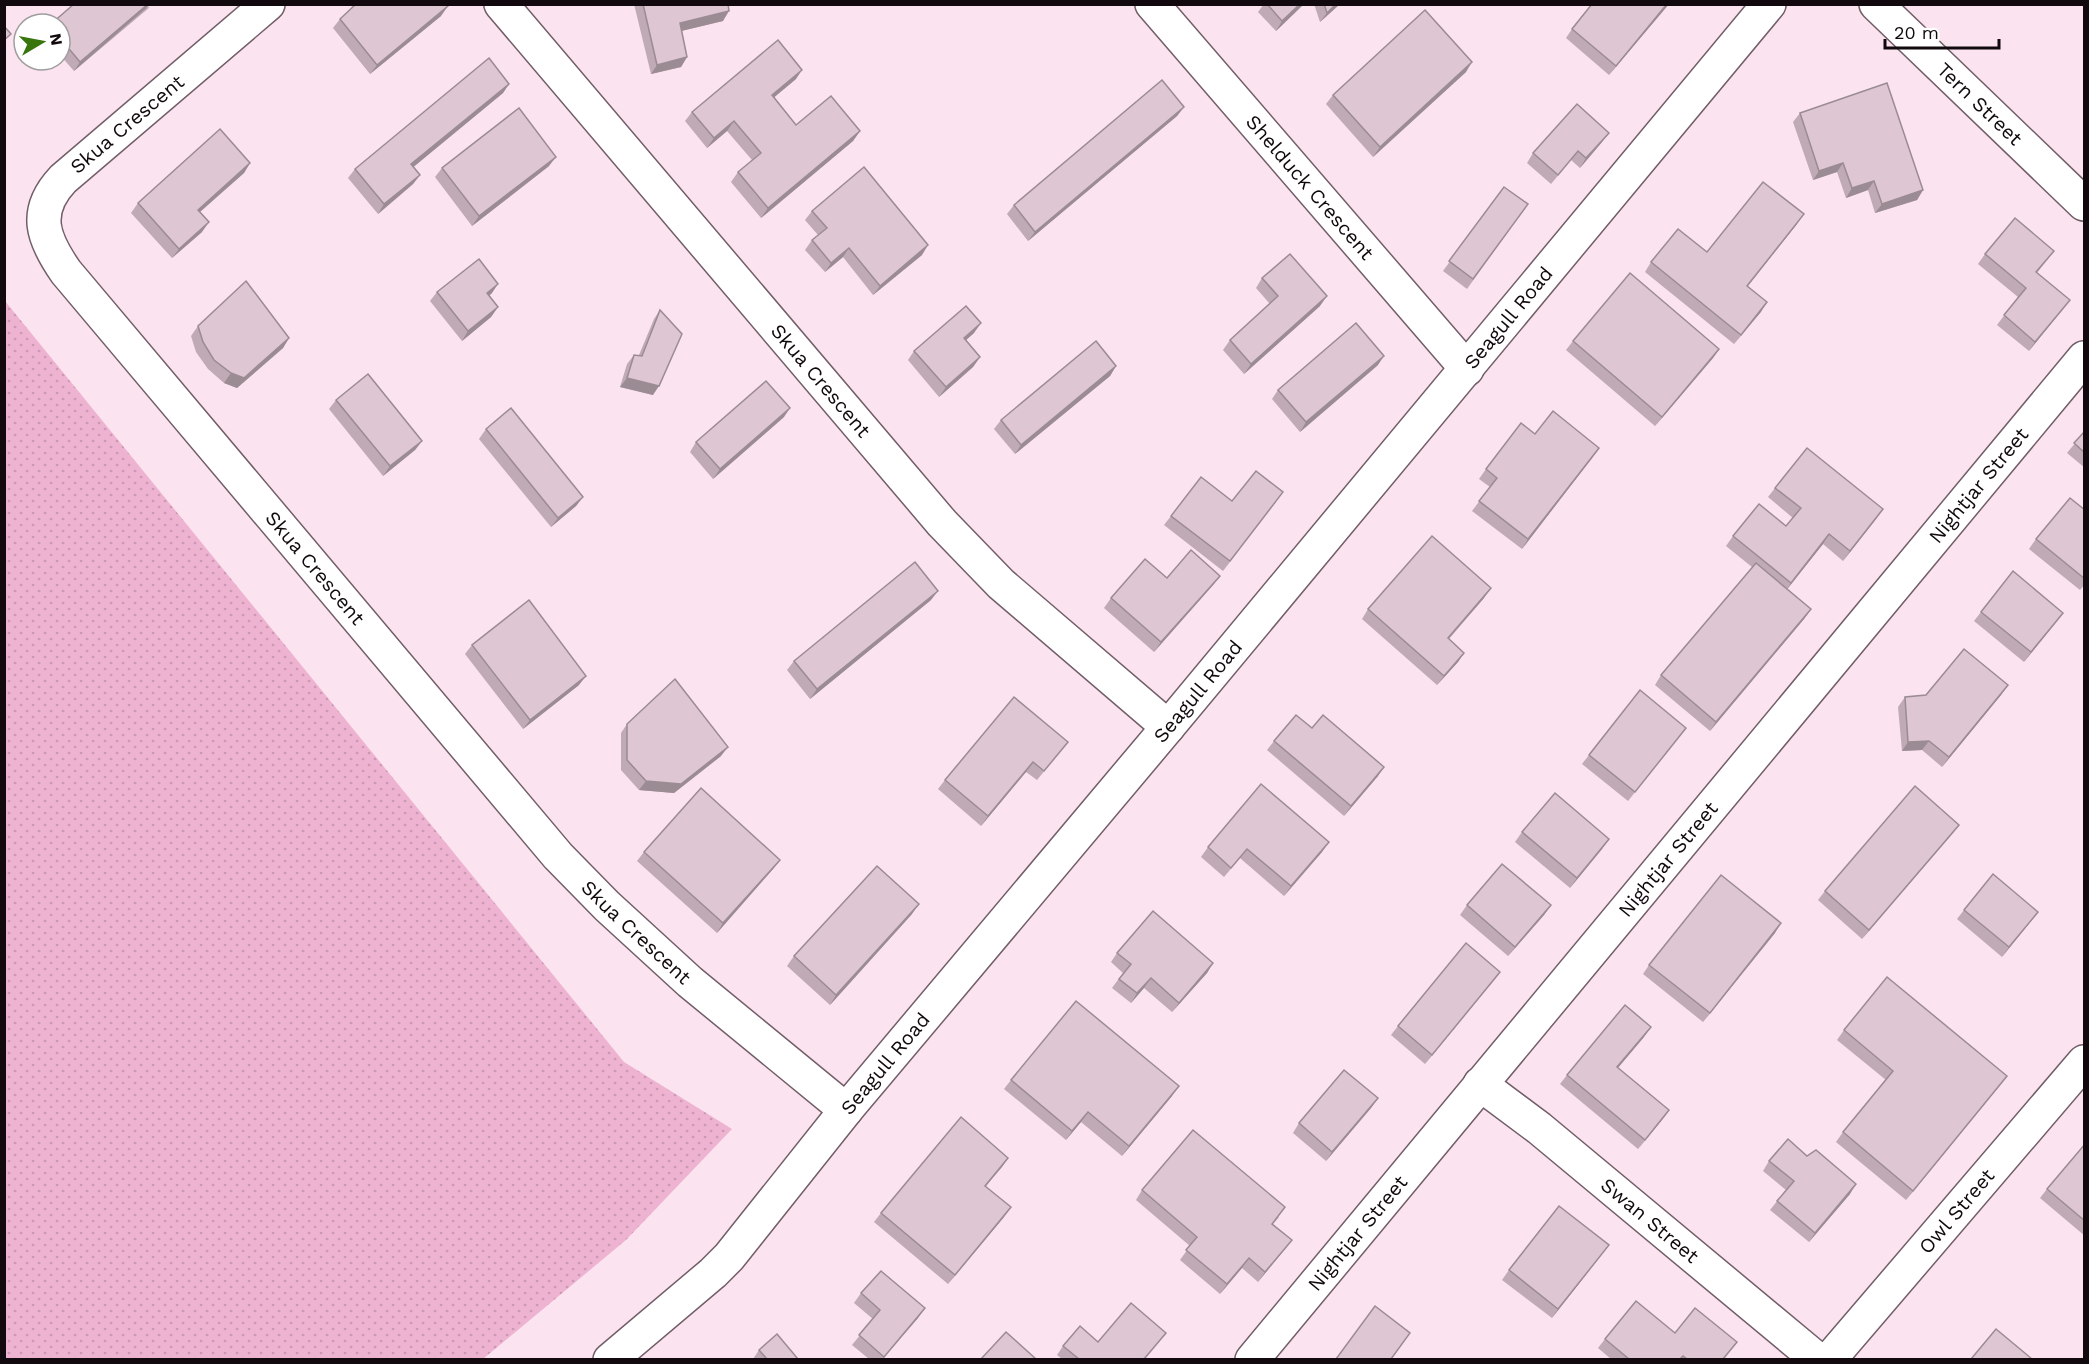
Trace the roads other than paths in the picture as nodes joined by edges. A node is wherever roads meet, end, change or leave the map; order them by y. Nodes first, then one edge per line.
1 (268, 4) edge
2 (501, 4) edge
3 (1152, 4) edge
4 (1769, 4) edge
5 (1876, 4) edge
6 (2085, 204) edge
7 (2085, 358) edge
8 (1467, 369) junction
9 (1168, 727) junction
10 (2085, 1062) edge
11 (1480, 1084) junction
12 (846, 1110) junction
13 (610, 1359) edge
14 (1252, 1359) edge
15 (1818, 1359) edge
16 (1829, 1359) edge

1 - 12 street, Skua Crescent
2 - 9 street, Skua Crescent
3 - 8 street, Shelduck Crescent
4 - 8 street, Seagull Road
5 - 6 street, Tern Street
7 - 11 street, Nightjar Street
8 - 9 street, Seagull Road
9 - 12 street, Seagull Road
10 - 16 street, Owl Street
11 - 14 street, Nightjar Street
11 - 15 street, Swan Street
12 - 13 street, Seagull Road

